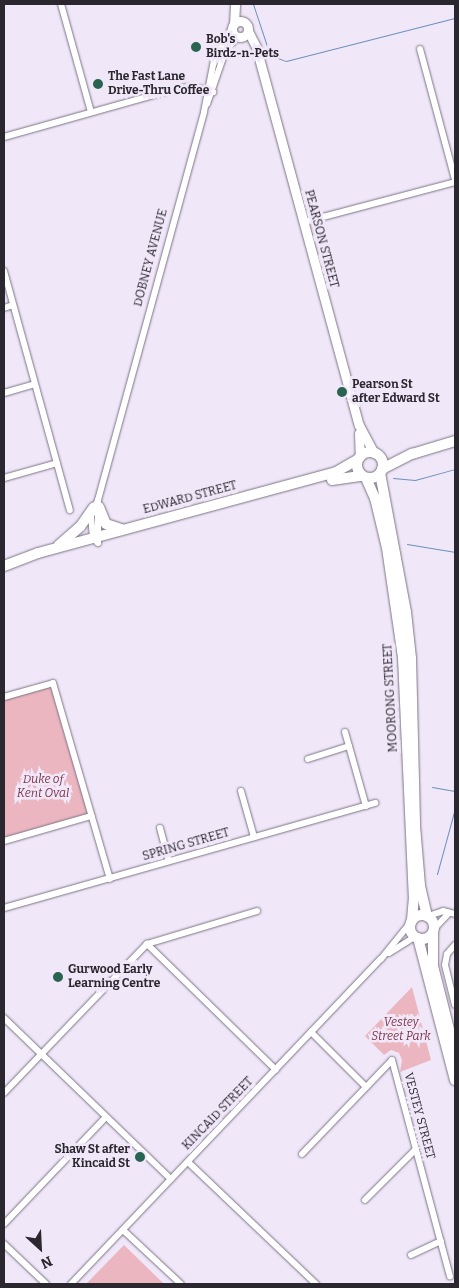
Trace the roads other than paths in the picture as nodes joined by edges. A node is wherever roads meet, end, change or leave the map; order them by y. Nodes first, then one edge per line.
1 (61, 4) edge
2 (235, 4) edge
3 (241, 4) edge
4 (233, 25) junction
5 (246, 27) junction
6 (238, 37) junction
7 (420, 49) dead end
8 (259, 59) junction
9 (209, 91) junction
10 (91, 112) junction
11 (4, 137) edge
12 (455, 181) edge
13 (304, 222) junction
14 (4, 271) edge
15 (13, 305) junction
16 (4, 308) edge
17 (34, 384) junction
18 (4, 393) edge
19 (359, 425) junction
20 (455, 441) edge
21 (375, 454) junction
22 (412, 454) junction
23 (359, 458) junction
24 (57, 463) junction
25 (381, 471) junction
26 (364, 477) junction
27 (4, 478) edge
28 (97, 505) junction
29 (70, 510) dead end
30 (126, 529) junction
31 (97, 539) junction
32 (55, 549) junction
33 (29, 559) junction
34 (4, 566) edge
35 (4, 697) edge
36 (345, 732) dead end
37 (349, 746) junction
38 (308, 759) dead end
39 (242, 791) dead end
40 (375, 803) dead end
41 (366, 806) junction
42 (91, 816) junction
43 (160, 828) dead end
44 (254, 837) junction
45 (4, 841) edge
46 (169, 861) junction
47 (110, 879) junction
48 (4, 908) edge
49 (257, 911) dead end
50 (452, 913) edge
51 (427, 916) junction
52 (411, 921) junction
53 (433, 931) junction
54 (416, 938) junction
55 (147, 944) junction
56 (455, 945) edge
57 (381, 959) junction
58 (455, 1005) edge
59 (4, 1018) edge
60 (311, 1032) junction
61 (455, 1052) edge
62 (41, 1054) junction
63 (276, 1070) junction
64 (455, 1080) edge
65 (366, 1087) junction
66 (4, 1093) edge
67 (106, 1117) junction
68 (416, 1149) junction
69 (302, 1154) dead end
70 (188, 1162) junction
71 (171, 1179) junction
72 (365, 1200) dead end
73 (4, 1224) edge
74 (123, 1230) junction
75 (441, 1241) junction
76 (4, 1244) edge
77 (411, 1255) dead end
78 (450, 1276) dead end
79 (46, 1284) edge
80 (71, 1284) edge
81 (181, 1284) edge
82 (316, 1284) edge

1 - 10 street
2 - 4 main road
3 - 5 main road
4 - 5 main road
4 - 6 main road, PEARSON STREET
4 - 9 street
5 - 6 main road
5 - 8 main road, PEARSON STREET
6 - 8 main road, PEARSON STREET
6 - 9 street
7 - 12 street
8 - 13 main road, PEARSON STREET
9 - 10 street
9 - 28 street, DOBNEY AVENUE
10 - 11 street
12 - 13 street
13 - 19 main road, PEARSON STREET
14 - 15 street
15 - 16 street
15 - 17 street
17 - 18 street
17 - 24 street
19 - 21 main road, PEARSON STREET
19 - 23 main road, PEARSON STREET
20 - 22 highway
21 - 22 highway
21 - 23 highway, EDWARD STREET
21 - 25 highway, MOORONG STREET
22 - 25 highway
23 - 26 highway, MOORONG STREET
23 - 30 highway, EDWARD STREET
24 - 27 street
24 - 29 street
25 - 26 highway, EDWARD STREET
25 - 51 highway, MOORONG STREET
26 - 31 highway, EDWARD STREET
26 - 52 highway, MOORONG STREET
28 - 30 highway
28 - 31 street, DOBNEY AVENUE
28 - 32 highway
30 - 31 highway, EDWARD STREET
31 - 32 highway, EDWARD STREET
31 - 33 highway, EDWARD STREET
32 - 33 highway, EDWARD STREET
33 - 34 highway, EDWARD STREET
35 - 42 street
36 - 37 street
37 - 38 street
37 - 41 street
39 - 44 street
40 - 41 street, SPRING STREET
41 - 44 street, SPRING STREET
42 - 45 street
42 - 47 street
43 - 46 street
44 - 46 street, SPRING STREET
46 - 47 street, SPRING STREET
47 - 48 street, SPRING STREET
49 - 55 street
50 - 51 street
50 - 53 street
51 - 52 highway
51 - 53 highway
52 - 54 highway
52 - 57 street, KINCAID STREET
53 - 54 highway
53 - 61 highway
54 - 57 street, KINCAID STREET
54 - 64 highway
55 - 62 street
55 - 63 street
56 - 58 street
57 - 60 street, KINCAID STREET
59 - 62 street
60 - 63 street, KINCAID STREET
60 - 65 street
62 - 66 street
62 - 67 street
63 - 70 street, KINCAID STREET
65 - 68 street, VESTEY STREET
65 - 69 street, VESTEY STREET
67 - 71 street
67 - 73 street
68 - 72 street
68 - 75 street, VESTEY STREET
70 - 71 street, KINCAID STREET
70 - 82 street
71 - 74 street, KINCAID STREET
74 - 80 street, KINCAID STREET
74 - 81 street
75 - 77 street
75 - 78 street, VESTEY STREET
76 - 79 street

